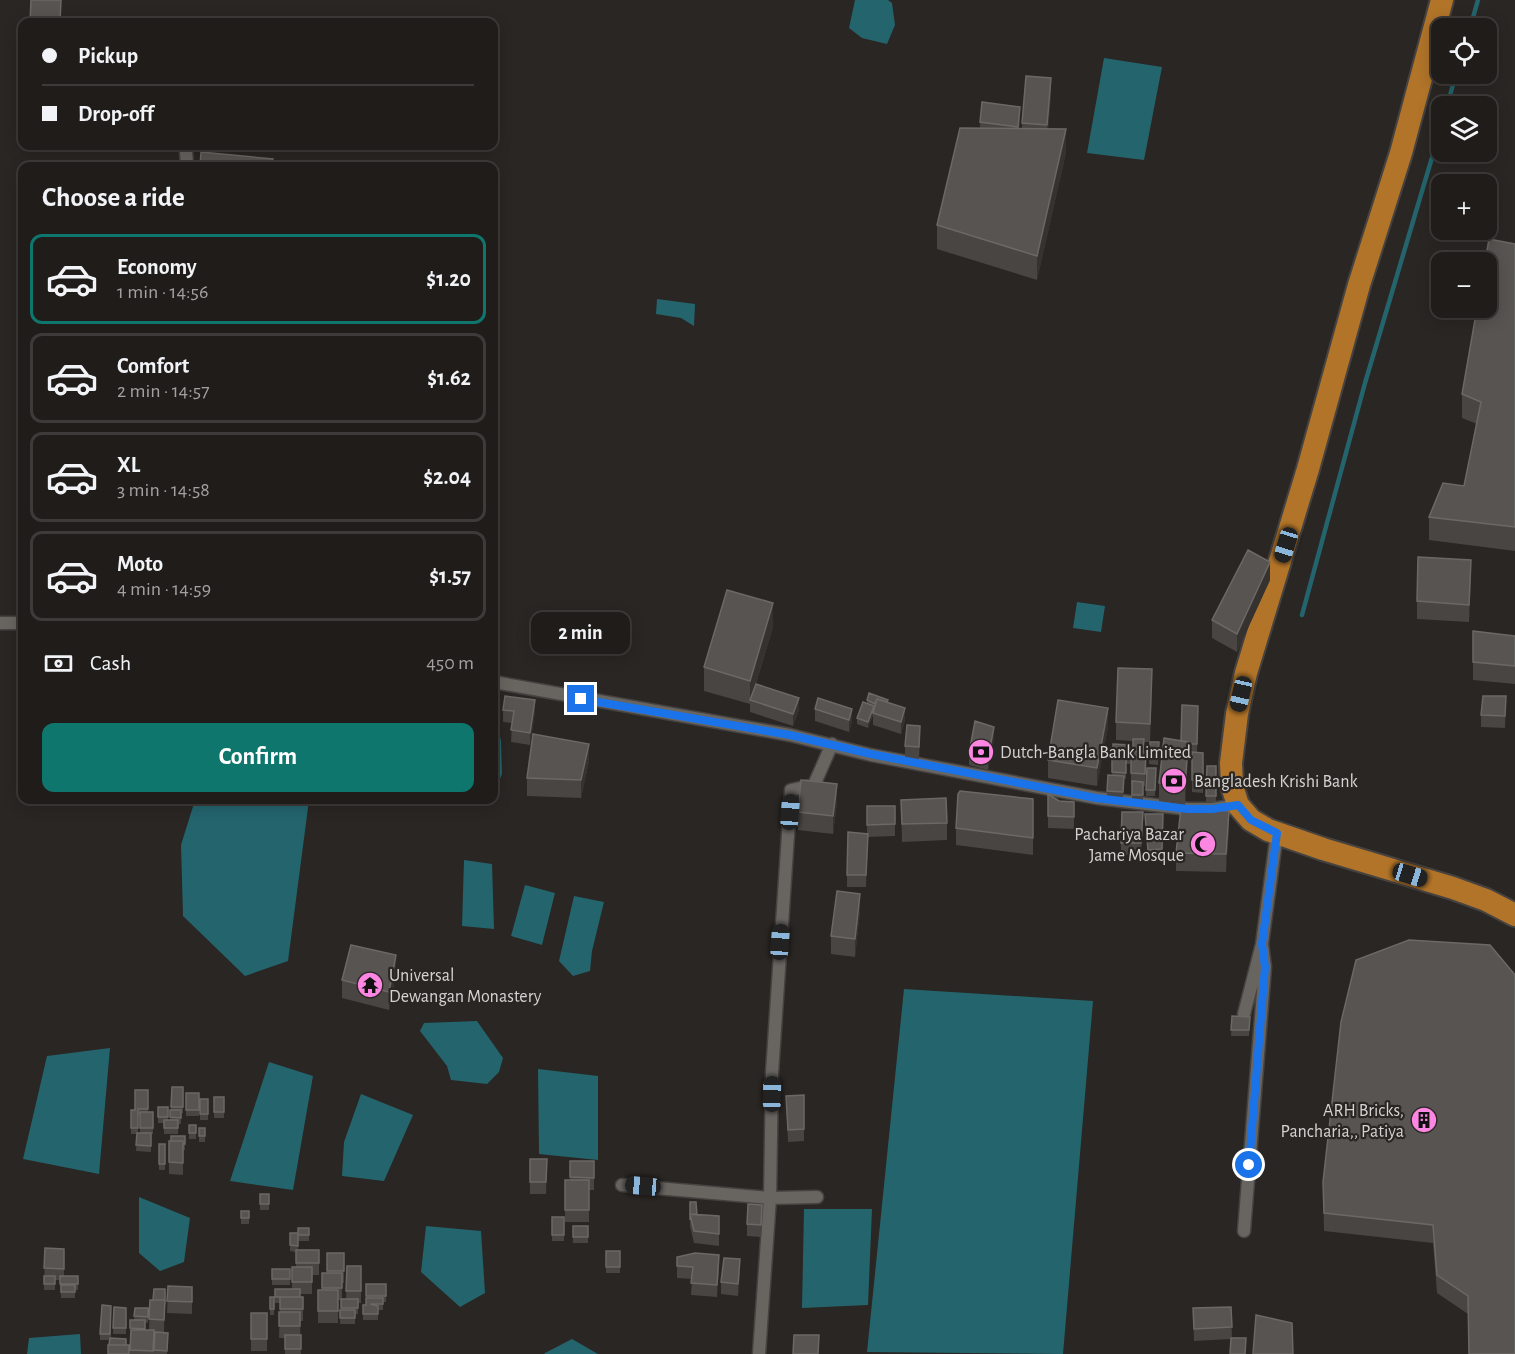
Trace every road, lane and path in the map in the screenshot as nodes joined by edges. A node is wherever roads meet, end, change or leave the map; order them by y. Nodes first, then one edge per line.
1 (1442, 0) edge
2 (186, 151) dead end
3 (187, 162) edge
4 (0, 623) edge
5 (18, 623) edge
6 (498, 683) edge
7 (832, 744) junction
8 (1238, 805) junction
9 (1277, 833) junction
10 (1514, 912) edge
11 (1262, 944) junction
12 (1244, 1014) edge
13 (622, 1185) dead end
14 (817, 1197) dead end
15 (770, 1198) junction
16 (1244, 1231) dead end
17 (759, 1354) edge

1 - 8 highway
2 - 3 street
4 - 5 street
6 - 7 street
7 - 8 street
7 - 15 street
8 - 9 highway
9 - 10 highway
9 - 11 street
11 - 12 street
11 - 16 street
13 - 15 street
14 - 15 street
15 - 17 street

